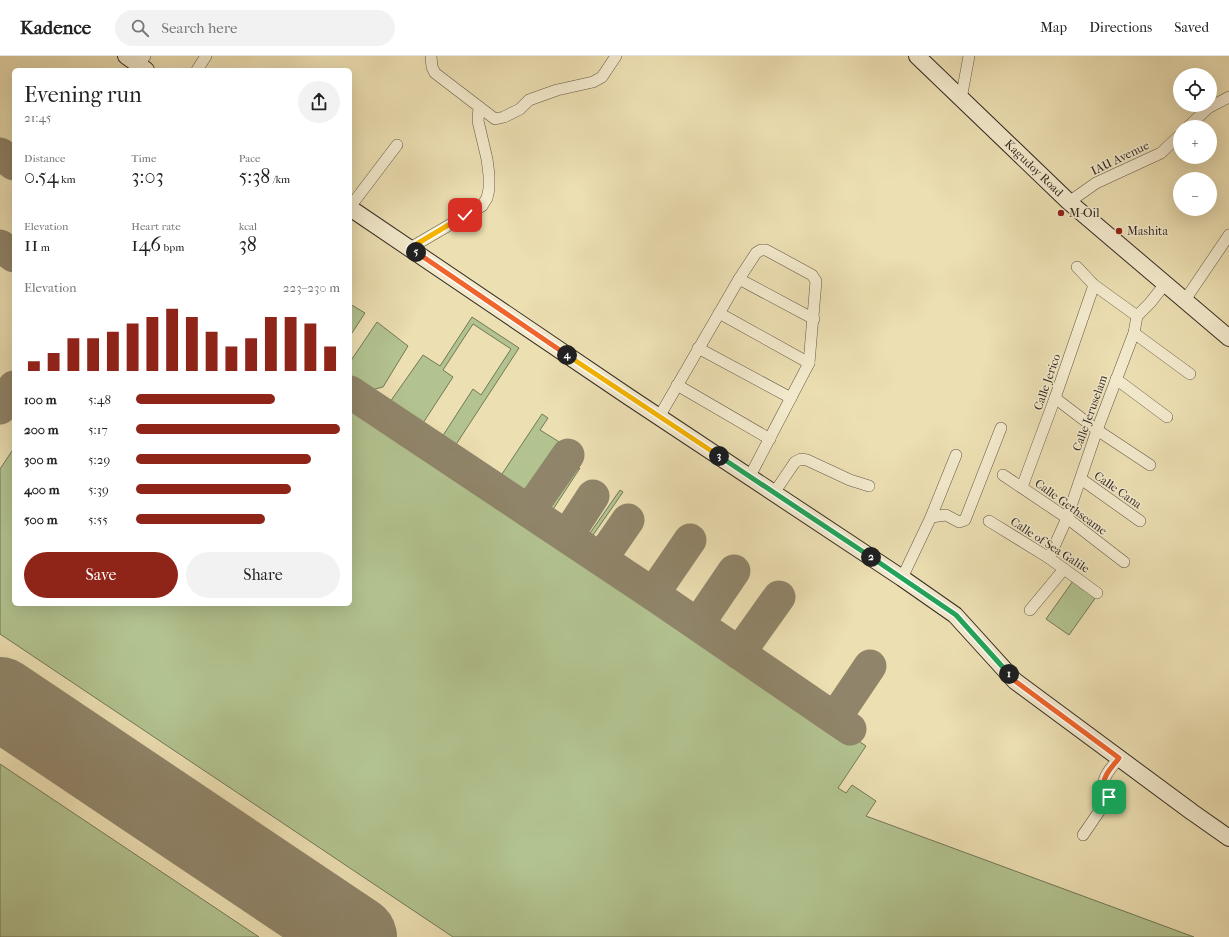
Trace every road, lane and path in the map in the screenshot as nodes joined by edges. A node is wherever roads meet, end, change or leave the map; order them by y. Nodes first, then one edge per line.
1 (206, 56) edge
2 (431, 56) edge
3 (616, 56) edge
4 (916, 56) edge
5 (969, 56) edge
6 (198, 68) edge
7 (1229, 97) edge
8 (961, 99) junction
9 (478, 107) junction
10 (1195, 120) edge
11 (1173, 142) edge
12 (397, 145) dead end
13 (1069, 202) junction
14 (352, 205) edge
15 (352, 209) edge
16 (1229, 234) edge
17 (410, 248) junction
18 (1077, 267) dead end
19 (739, 279) junction
20 (1165, 284) junction
21 (1094, 285) junction
22 (1185, 300) junction
23 (719, 313) junction
24 (1137, 316) junction
25 (814, 319) junction
26 (1134, 333) junction
27 (1229, 338) edge
28 (698, 348) junction
29 (808, 363) junction
30 (1190, 374) dead end
31 (1116, 379) junction
32 (677, 385) junction
33 (791, 398) junction
34 (1055, 398) junction
35 (659, 417) junction
36 (1167, 417) dead end
37 (1001, 428) dead end
38 (1097, 430) junction
39 (770, 439) junction
40 (956, 455) dead end
41 (1150, 464) dead end
42 (1003, 475) dead end
43 (750, 476) junction
44 (1081, 479) junction
45 (869, 486) dead end
46 (1022, 487) junction
47 (774, 493) junction
48 (931, 517) junction
49 (1067, 518) junction
50 (989, 520) dead end
51 (1140, 521) dead end
52 (1049, 558) junction
53 (1124, 562) dead end
54 (1064, 569) junction
55 (902, 578) junction
56 (1097, 592) dead end
57 (1030, 610) dead end
58 (1119, 758) junction
59 (1084, 835) dead end
60 (1229, 838) edge

1 - 6 street
2 - 9 street
3 - 9 street
4 - 8 main road, Kagudoy Road
5 - 8 street
7 - 10 street
8 - 13 main road, Kagudoy Road
9 - 17 street
11 - 13 street, IAU Avenue
12 - 14 street
13 - 20 main road, Kagudoy Road
15 - 17 main road
16 - 22 street
17 - 35 main road
18 - 21 street
19 - 23 street
19 - 25 street
19 - 25 street
20 - 22 main road, Kagudoy Road
20 - 24 street
21 - 24 street
21 - 34 street, Calle Jerico
22 - 27 main road, Kagudoy Road
23 - 28 street
23 - 29 street
24 - 26 street, Calle Jeruselam
25 - 29 street
26 - 30 street
26 - 31 street, Calle Jeruselam
28 - 32 street
28 - 33 street
29 - 33 street
31 - 36 street
31 - 38 street, Calle Jeruselam
32 - 35 street
32 - 39 street
33 - 39 street
34 - 38 street
34 - 46 street, Calle Jerico
35 - 43 main road
37 - 48 street
38 - 41 street
38 - 44 street, Calle Jeruselam
39 - 43 street
40 - 48 street
42 - 46 street, Calle Gethseame
43 - 47 main road
44 - 49 street, Calle Jeruselam
44 - 51 street, Calle Cana
45 - 47 street
46 - 49 street, Calle Gethseame
47 - 55 main road
48 - 55 street
49 - 52 street, Calle Jeruselam
49 - 53 street, Calle Gethseame
50 - 52 street, Calle of Sea Galile
52 - 54 street, Calle of Sea Galile
54 - 56 street, Calle of Sea Galile
54 - 57 street
55 - 58 main road
58 - 59 street
58 - 60 main road

